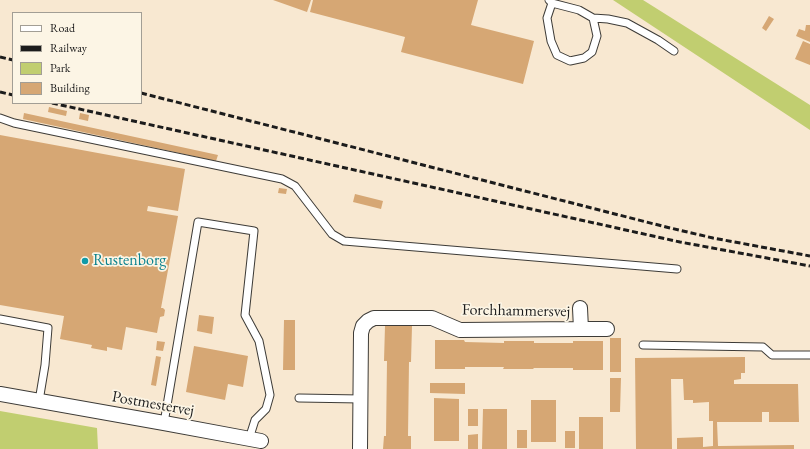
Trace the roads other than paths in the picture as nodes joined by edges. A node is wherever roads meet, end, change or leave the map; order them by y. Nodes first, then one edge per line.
1 (550, 2) edge
2 (593, 18) junction
3 (674, 51) dead end
4 (0, 118) edge
5 (677, 269) dead end
6 (580, 308) dead end
7 (0, 319) edge
8 (581, 329) junction
9 (607, 329) dead end
10 (642, 345) dead end
11 (810, 355) edge
12 (0, 394) edge
13 (299, 398) dead end
14 (361, 399) junction
15 (39, 400) junction
16 (164, 423) junction
17 (255, 440) joint
18 (360, 449) edge

1 - 2 lane
1 - 2 lane
2 - 3 lane
4 - 5 lane
6 - 8 street, Forchhammersvej
7 - 15 lane
8 - 9 street, Forchhammersvej
8 - 14 street, Forchhammersvej
10 - 11 lane
12 - 15 street, Postmestervej
13 - 14 lane
14 - 18 street, Forchhammersvej
15 - 16 street, Postmestervej
16 - 17 street, Postmestervej
16 - 17 lane

